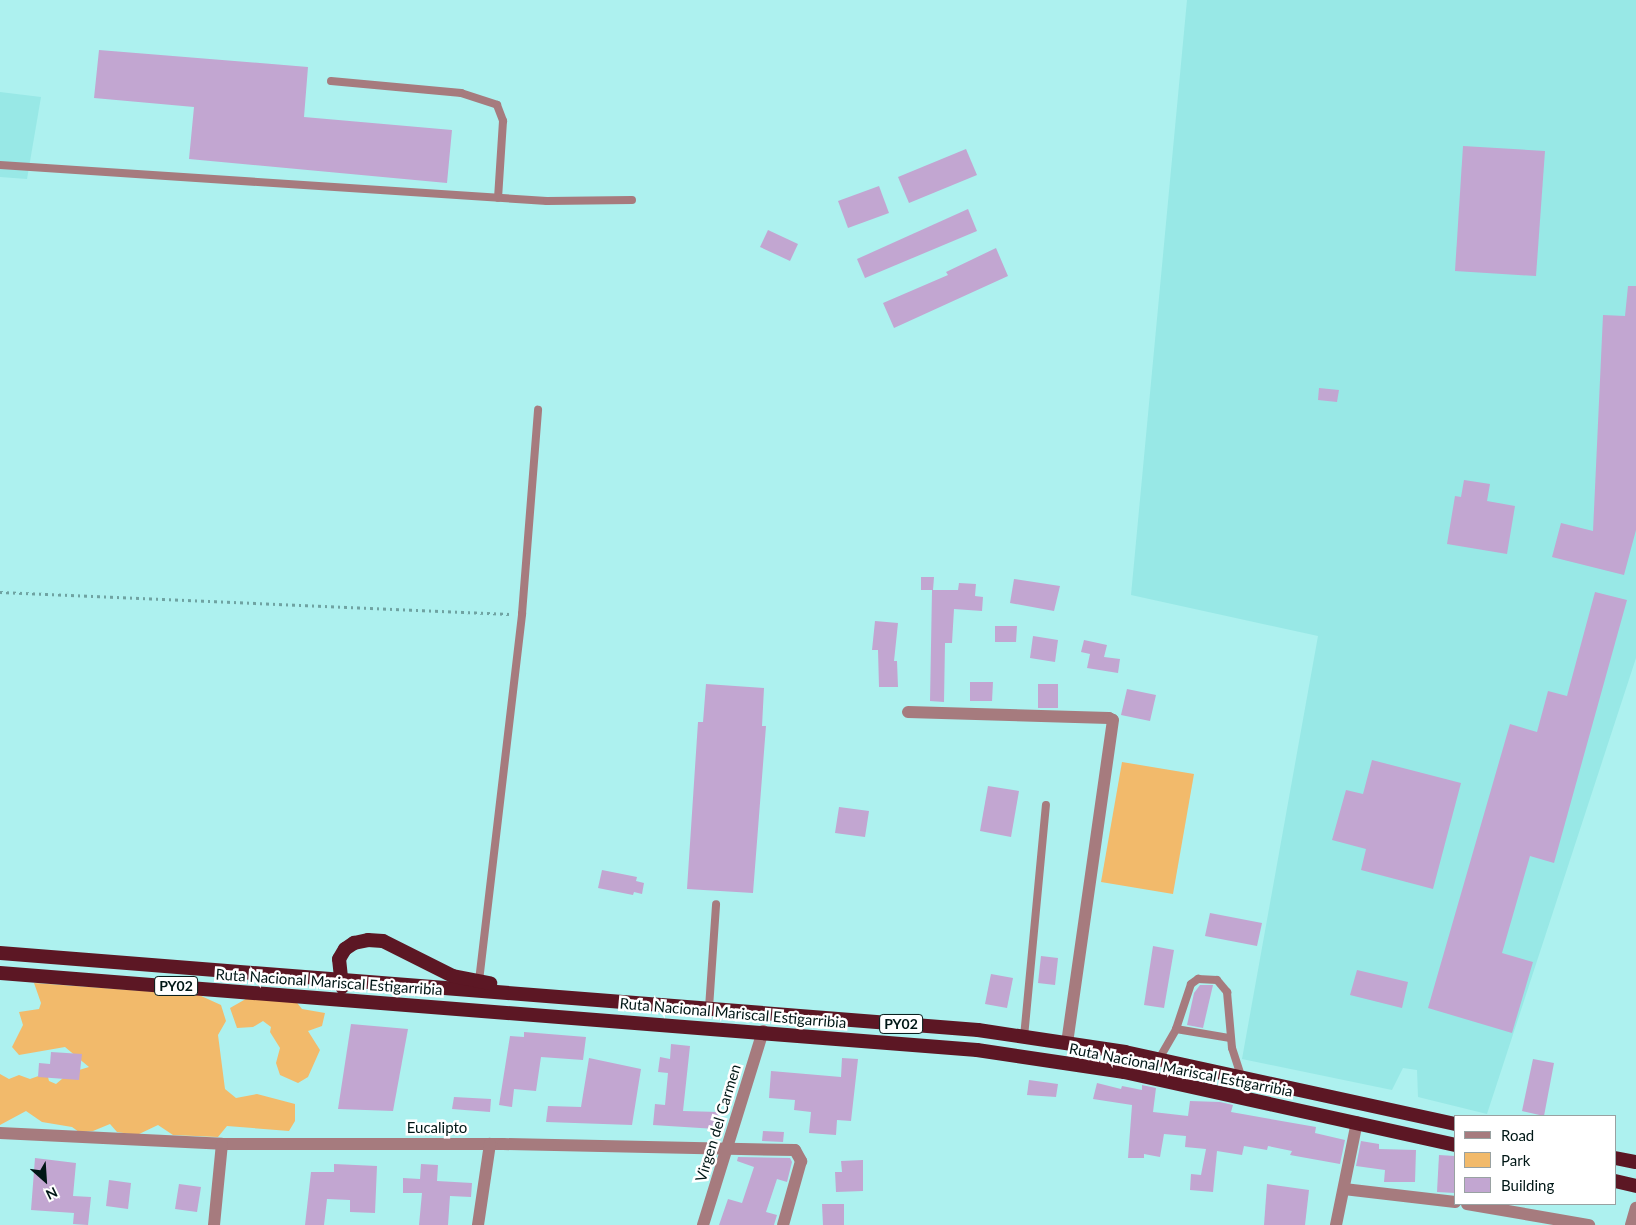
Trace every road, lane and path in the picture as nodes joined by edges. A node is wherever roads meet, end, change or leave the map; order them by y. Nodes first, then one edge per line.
1 (331, 81) dead end
2 (0, 166) edge
3 (498, 198) junction
4 (632, 200) dead end
5 (538, 410) dead end
6 (0, 592) edge
7 (522, 614) junction
8 (908, 712) dead end
9 (1046, 805) dead end
10 (716, 904) dead end
11 (0, 953) edge
12 (0, 973) edge
13 (340, 980) junction
14 (478, 981) junction
15 (593, 999) junction
16 (351, 1000) junction
17 (709, 1008) junction
18 (1176, 1029) junction
19 (763, 1031) junction
20 (1024, 1037) junction
21 (1230, 1038) junction
22 (1067, 1043) junction
23 (1159, 1059) junction
24 (1242, 1078) junction
25 (1357, 1122) junction
26 (1454, 1124) edge
27 (0, 1133) edge
28 (222, 1144) junction
29 (490, 1144) junction
30 (1454, 1145) edge
31 (729, 1149) junction
32 (1616, 1158) edge
33 (1636, 1162) edge
34 (1616, 1181) edge
35 (1636, 1186) edge
36 (1344, 1189) junction
37 (1454, 1202) edge
38 (1473, 1205) edge
39 (1636, 1208) edge
40 (214, 1225) edge
41 (478, 1225) edge
42 (703, 1225) edge
43 (782, 1225) edge
44 (1336, 1225) edge
45 (1589, 1225) edge
46 (1630, 1225) edge

1 - 3 lane
2 - 3 lane
3 - 4 lane
5 - 7 lane
6 - 7 path
7 - 14 lane
8 - 22 street
9 - 20 lane
10 - 17 lane
11 - 13 highway, Ruta Nacional Mariscal Estigarribia / PY02
12 - 16 highway, Ruta Nacional Mariscal Estigarribia / PY02
13 - 14 highway
13 - 15 highway, Ruta Nacional Mariscal Estigarribia / PY02
13 - 16 highway
14 - 15 highway
15 - 17 highway, Ruta Nacional Mariscal Estigarribia / PY02
16 - 19 highway, Ruta Nacional Mariscal Estigarribia / PY02
17 - 20 highway, Ruta Nacional Mariscal Estigarribia / PY02
18 - 21 lane
18 - 21 lane
18 - 23 lane
19 - 25 highway, Ruta Nacional Mariscal Estigarribia / PY02
19 - 31 street, Virgen del Carmen
20 - 22 highway, Ruta Nacional Mariscal Estigarribia / PY02
21 - 24 lane
22 - 23 highway, Ruta Nacional Mariscal Estigarribia / PY02
23 - 24 highway, Ruta Nacional Mariscal Estigarribia / PY02
24 - 26 highway, Ruta Nacional Mariscal Estigarribia / PY02
25 - 30 highway, Ruta Nacional Mariscal Estigarribia / PY02
25 - 36 street
27 - 28 street, Eucalipto
28 - 29 street, Eucalipto
28 - 40 street
29 - 31 street, Eucalipto
29 - 41 street
31 - 42 street, Virgen del Carmen
31 - 43 street, Eucalipto
32 - 33 highway
34 - 35 highway
36 - 37 street
36 - 44 street
38 - 45 street
39 - 46 street

